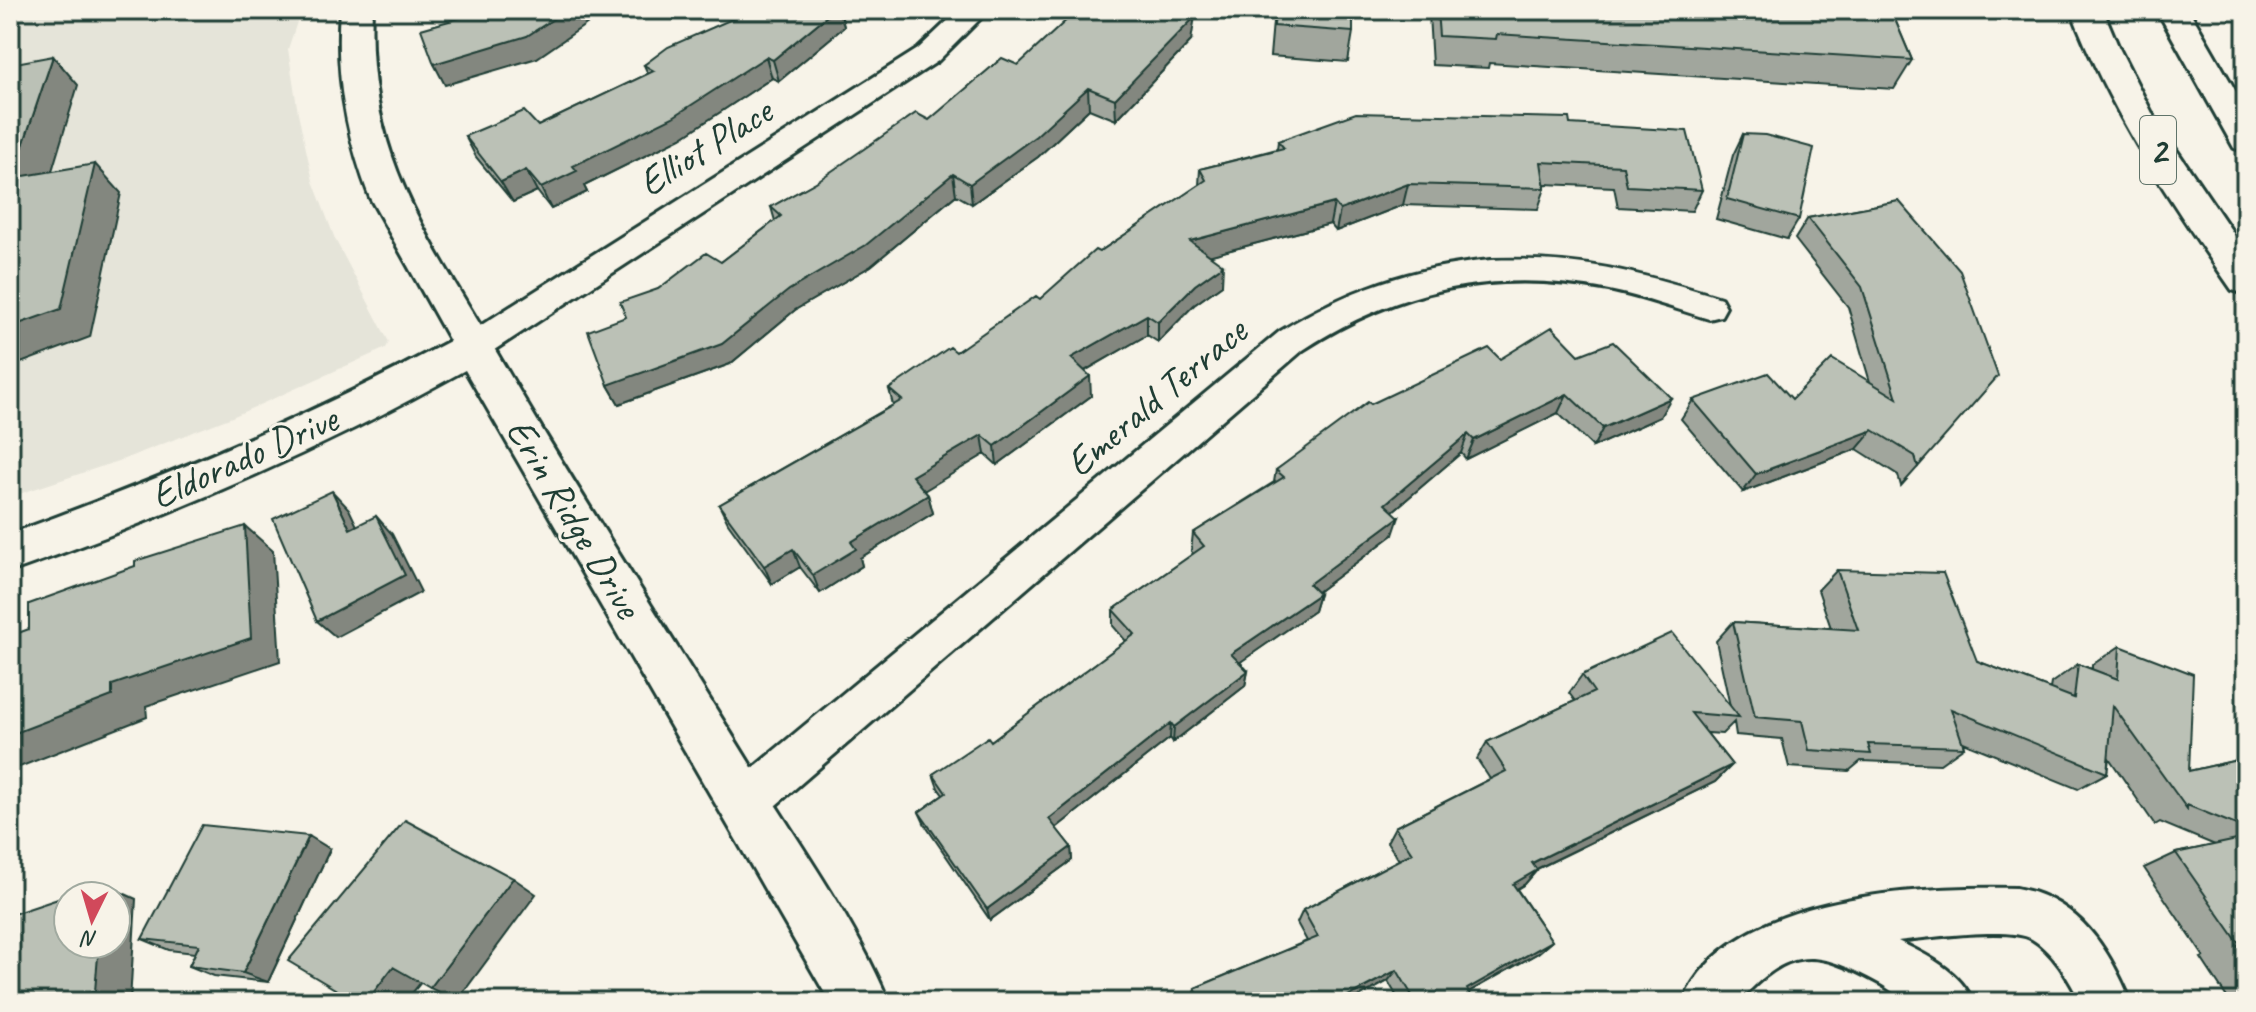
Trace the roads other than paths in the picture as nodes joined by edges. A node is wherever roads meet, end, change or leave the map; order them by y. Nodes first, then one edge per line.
1 (356, 10) edge
2 (975, 10) edge
3 (2087, 10) edge
4 (2173, 10) edge
5 (2246, 140) edge
6 (2246, 280) edge
7 (1709, 307) dead end
8 (473, 347) junction
9 (10, 553) edge
10 (745, 803) junction
11 (1810, 932) junction
12 (861, 1002) edge
13 (1707, 1002) edge
14 (1949, 1002) edge
15 (2107, 1002) edge

1 - 8 street, Erin Ridge Drive
2 - 8 street, Elliot Place
3 - 6 street, 2
4 - 5 street, 2
7 - 10 street, Emerald Terrace
8 - 9 street, Eldorado Drive
8 - 10 street, Erin Ridge Drive
10 - 12 street, Erin Ridge Drive
11 - 13 street
11 - 14 street
11 - 15 street

